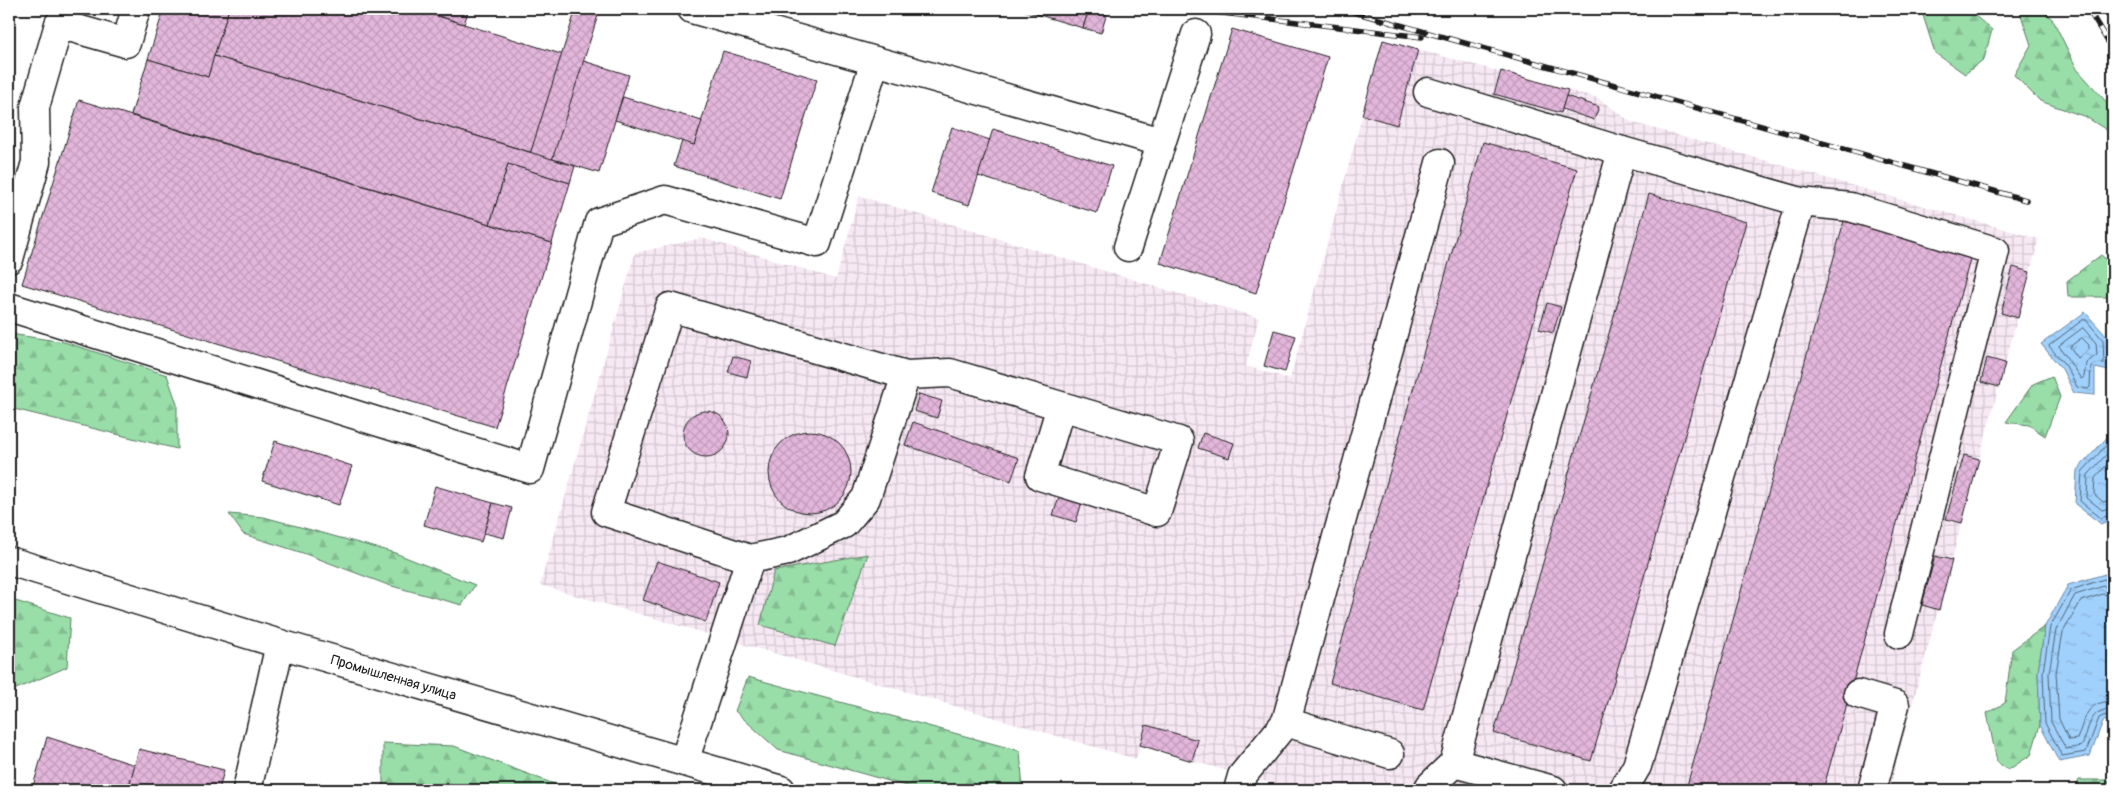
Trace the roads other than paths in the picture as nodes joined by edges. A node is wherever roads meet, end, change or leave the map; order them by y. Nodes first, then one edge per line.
1 (136, 9) edge
2 (692, 9) edge
3 (769, 19) edge
4 (1196, 34) dead end
5 (875, 61) junction
6 (1428, 92) dead end
7 (1161, 142) junction
8 (1622, 151) junction
9 (1440, 163) dead end
10 (1801, 202) junction
11 (1128, 247) dead end
12 (9, 259) edge
13 (9, 307) edge
14 (906, 376) junction
15 (1061, 406) junction
16 (750, 559) junction
17 (9, 561) edge
18 (1899, 634) dead end
19 (280, 644) junction
20 (1858, 694) dead end
21 (1286, 722) junction
22 (1390, 754) dead end
23 (684, 762) junction
24 (1454, 763) junction
25 (247, 790) edge
26 (781, 790) edge
27 (1238, 790) edge
28 (1428, 790) edge
29 (1553, 790) edge
30 (1623, 790) edge
31 (1872, 790) edge

1 - 12 street
2 - 3 street
3 - 5 street
4 - 7 street
5 - 7 street
5 - 13 street
6 - 8 street
7 - 11 street
8 - 10 street
8 - 24 street
9 - 21 street
10 - 18 street
10 - 30 street
14 - 15 street
14 - 16 street
14 - 16 street
15 - 15 street
16 - 23 street
17 - 19 street, Промышленная улица
19 - 23 street, Промышленная улица
19 - 25 street
20 - 31 street
21 - 22 street
21 - 27 street
23 - 26 street, Промышленная улица
24 - 28 street
24 - 29 street

